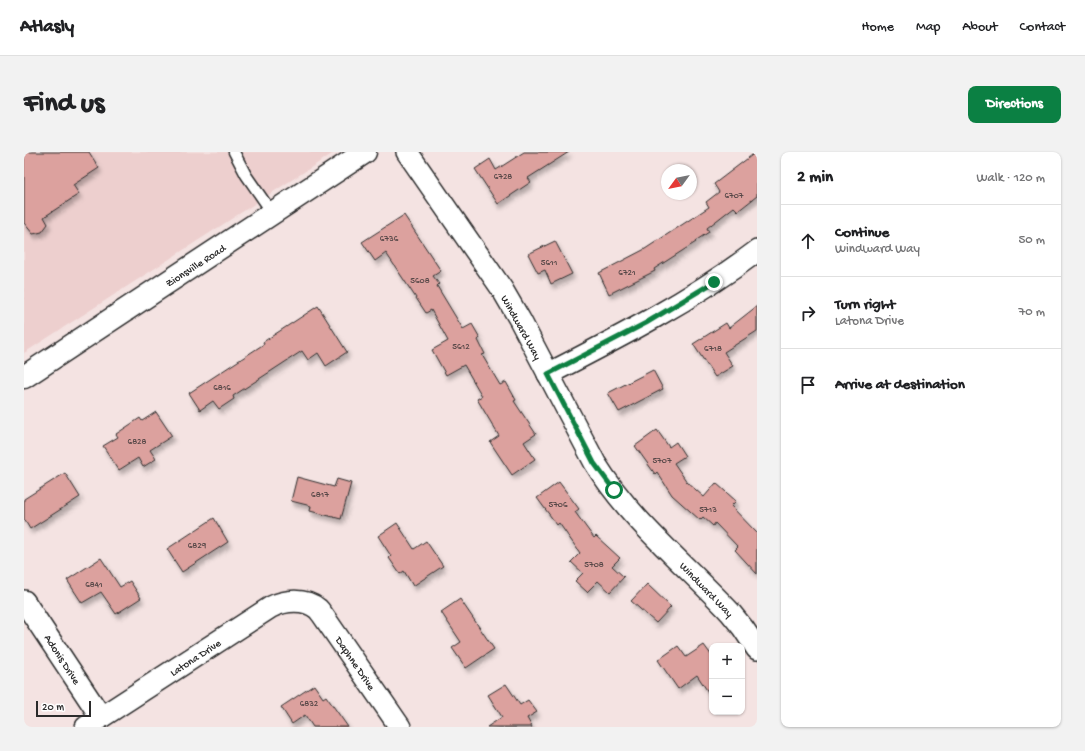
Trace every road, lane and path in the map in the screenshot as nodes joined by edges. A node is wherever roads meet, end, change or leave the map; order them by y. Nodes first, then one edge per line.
1 (234, 152) edge
2 (365, 152) edge
3 (407, 152) edge
4 (272, 214) junction
5 (757, 251) edge
6 (548, 374) junction
7 (24, 378) edge
8 (24, 600) edge
9 (308, 604) joint
10 (757, 648) edge
11 (94, 722) edge
12 (400, 727) edge

1 - 4 lane
2 - 4 street, Zionsville Road
3 - 6 street, Windward Way
4 - 7 street, Zionsville Road
5 - 6 street
6 - 10 street, Windward Way
8 - 11 street, Adonis Drive
9 - 11 street, Latona Drive
9 - 12 street, Daphne Drive

